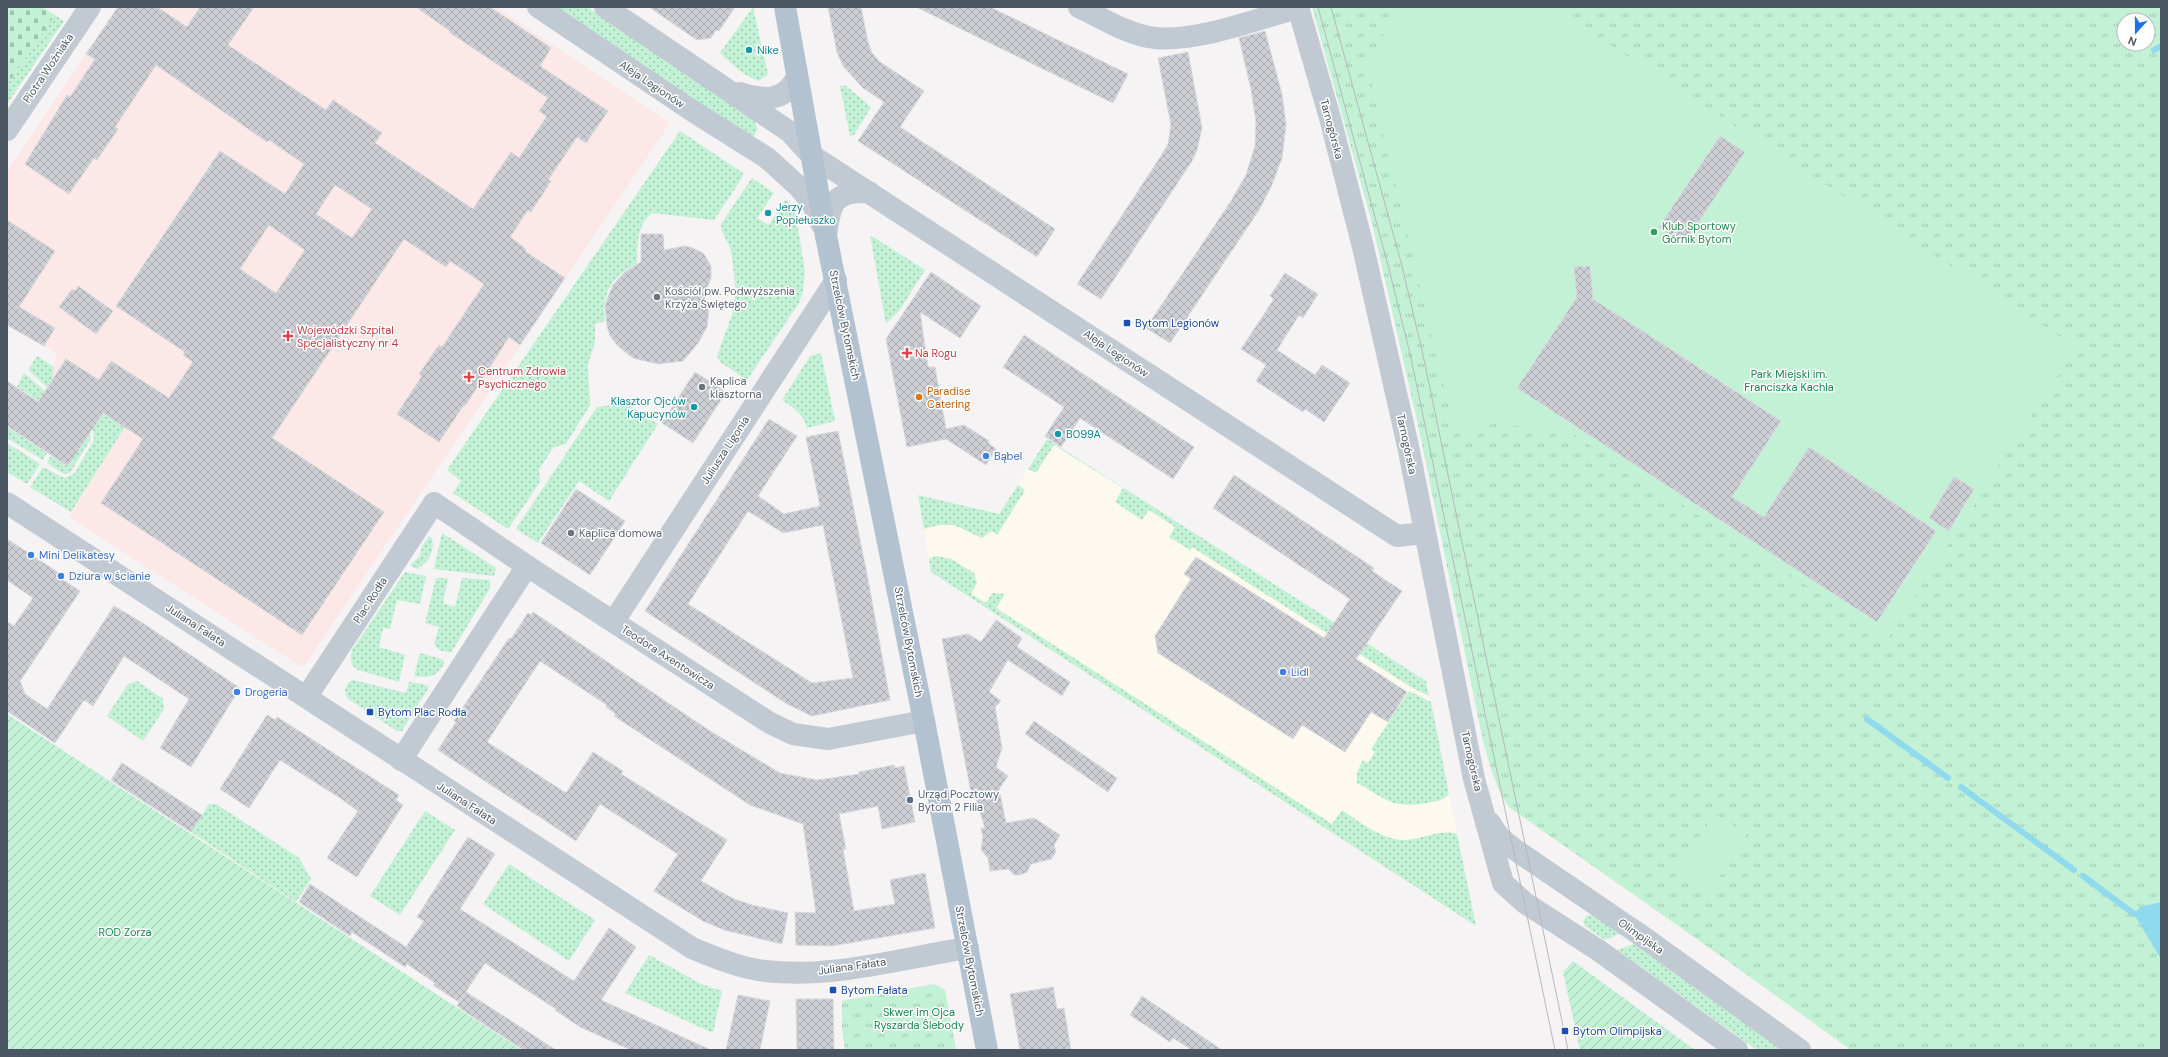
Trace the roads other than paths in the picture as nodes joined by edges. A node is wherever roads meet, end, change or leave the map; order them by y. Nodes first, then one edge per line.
1 (90, 7) edge
2 (538, 7) edge
3 (605, 7) edge
4 (785, 7) edge
5 (1079, 7) edge
6 (1298, 7) edge
7 (797, 77) junction
8 (733, 91) junction
9 (7, 130) edge
10 (811, 155) junction
11 (767, 158) junction
12 (869, 192) junction
13 (826, 236) junction
14 (836, 280) junction
15 (7, 503) edge
16 (434, 503) joint
17 (1424, 533) junction
18 (527, 566) junction
19 (614, 621) junction
20 (307, 696) junction
21 (924, 721) junction
22 (401, 760) junction
23 (1486, 819) junction
24 (968, 948) junction
25 (987, 1050) edge
26 (1737, 1050) edge
27 (1800, 1050) edge

1 - 9 street, Piotra Woźniaka
2 - 11 street, Aleja Legionów
3 - 8 street, Aleja Legionów
4 - 7 main road, Strzelców Bytomskich
5 - 6 street
6 - 17 street, Tarnogórska
7 - 8 street
7 - 10 main road, Strzelców Bytomskich
8 - 10 street, Aleja Legionów
10 - 11 street
10 - 12 street, Aleja Legionów
10 - 13 main road, Strzelców Bytomskich
11 - 13 street, Aleja Legionów
12 - 13 street, Strzelców Bytomskich
12 - 17 street, Aleja Legionów
13 - 14 main road, Strzelców Bytomskich
14 - 19 street, Juliusza Ligonia
14 - 21 main road, Strzelców Bytomskich
15 - 20 street, Juliana Fałata
16 - 18 street, Teodora Axentowicza
16 - 20 street, Plac Rodła
17 - 23 street, Tarnogórska
18 - 19 street, Teodora Axentowicza
18 - 22 street
19 - 21 street, Teodora Axentowicza
20 - 22 street, Juliana Fałata
21 - 24 main road, Strzelców Bytomskich
22 - 24 street, Juliana Fałata
23 - 26 street, Tarnogórska
23 - 27 street, Olimpijska
24 - 25 main road, Strzelców Bytomskich

